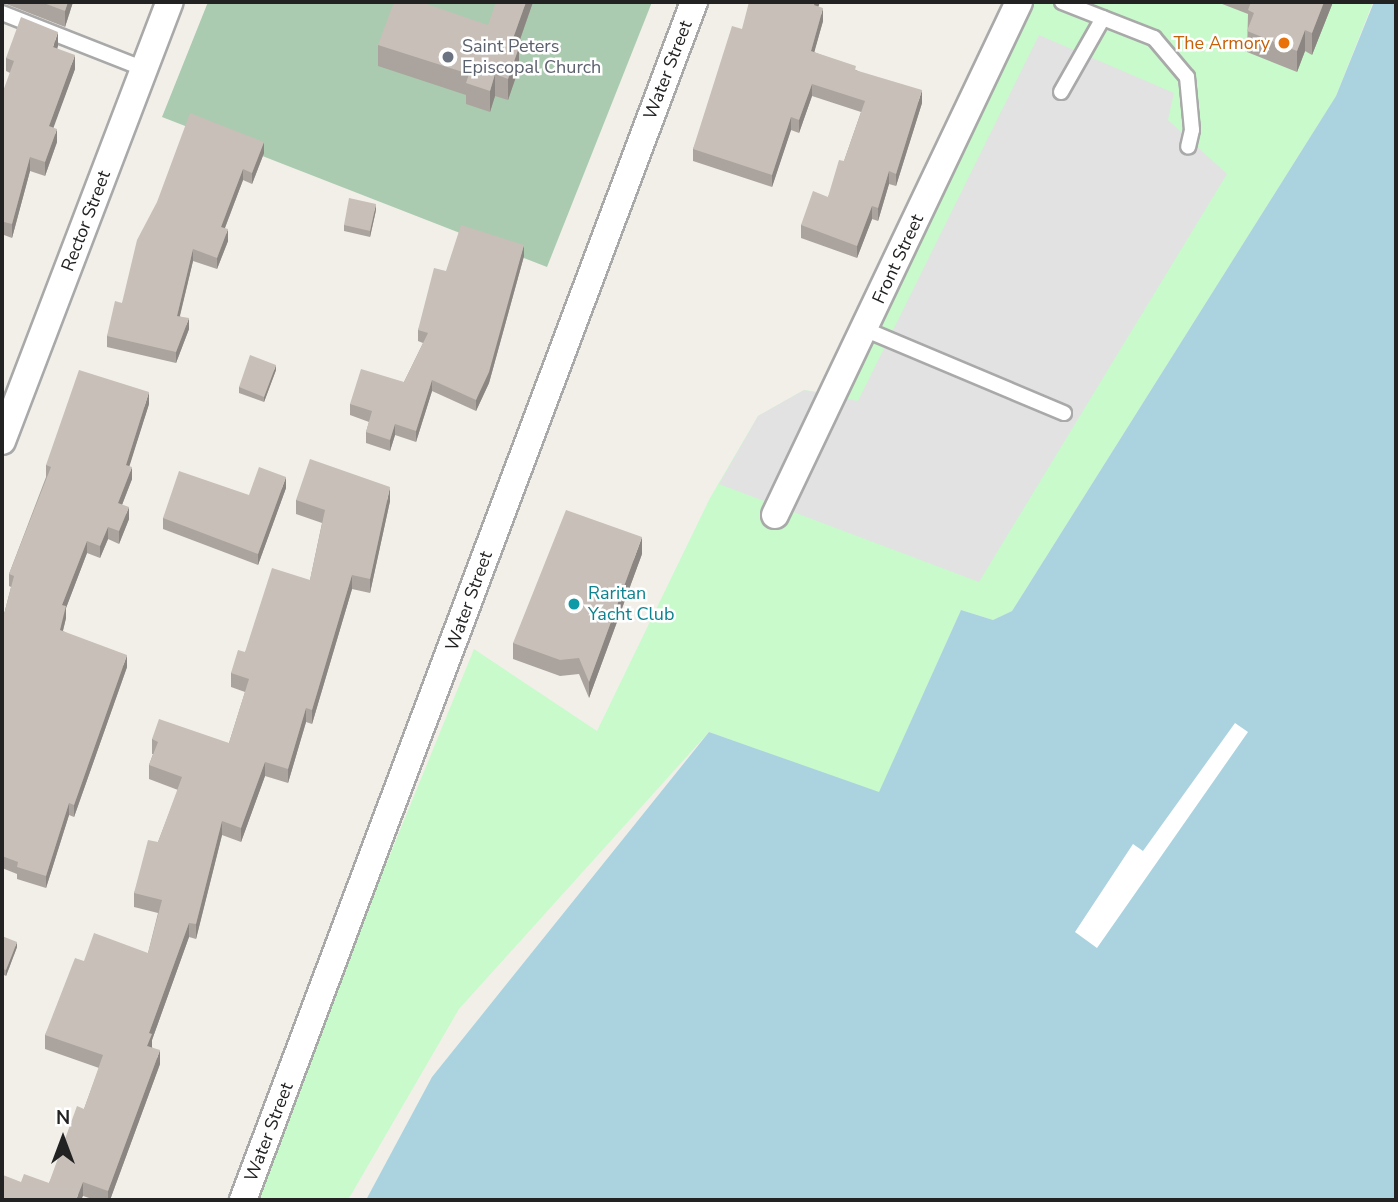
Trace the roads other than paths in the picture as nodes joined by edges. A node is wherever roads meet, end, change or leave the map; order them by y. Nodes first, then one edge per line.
1 (170, 2) edge
2 (694, 2) edge
3 (1018, 2) edge
4 (1062, 2) edge
5 (2, 13) edge
6 (1103, 18) junction
7 (144, 69) junction
8 (1061, 92) dead end
9 (1188, 147) dead end
10 (864, 329) junction
11 (1064, 413) dead end
12 (2, 441) edge
13 (775, 515) dead end
14 (243, 1200) edge

1 - 7 street, Rector Street
2 - 14 street, Water Street
3 - 10 street, Front Street
4 - 6 lane
5 - 7 lane
6 - 8 lane
6 - 9 lane
7 - 12 street, Rector Street
10 - 11 lane
10 - 13 street, Front Street

